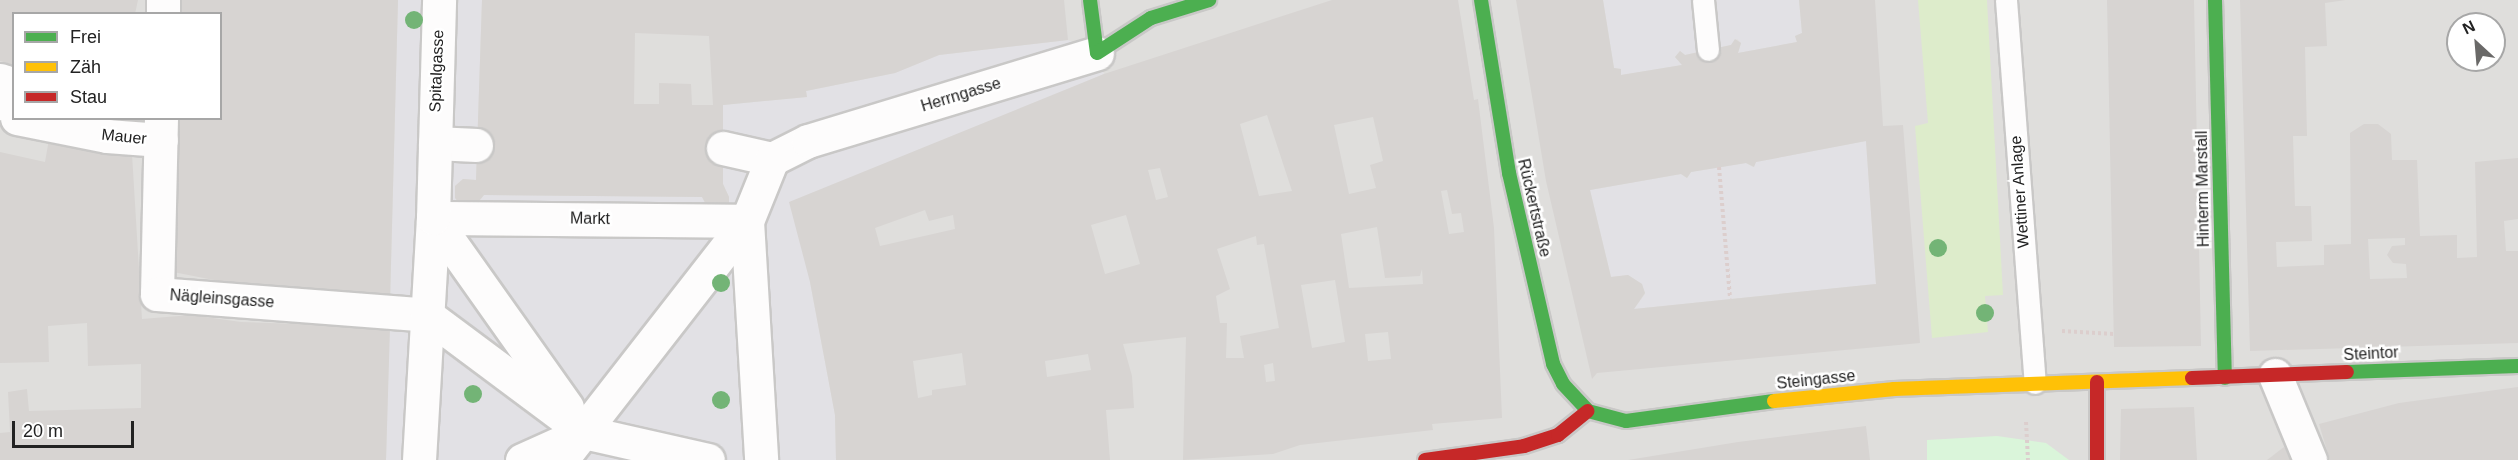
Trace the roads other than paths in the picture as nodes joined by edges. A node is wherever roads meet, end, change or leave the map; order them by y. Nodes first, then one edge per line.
1 (439, 0) edge
2 (1090, 0) edge
3 (1209, 0) edge
4 (1481, 0) edge
5 (1702, 0) edge
6 (2006, 0) edge
7 (2215, 0) edge
8 (1708, 50) dead end
9 (1097, 53) junction
10 (0, 80) edge
11 (0, 103) edge
12 (25, 120) edge
13 (161, 130) edge
14 (435, 143) junction
15 (477, 145) dead end
16 (723, 148) dead end
17 (772, 159) junction
18 (433, 218) junction
19 (747, 221) junction
20 (427, 315) junction
21 (2518, 366) edge
22 (2275, 375) junction
23 (2225, 378) junction
24 (2097, 382) junction
25 (2035, 383) junction
26 (1588, 411) junction
27 (584, 432) junction
28 (419, 460) edge
29 (522, 460) edge
30 (561, 460) edge
31 (610, 460) edge
32 (708, 460) edge
33 (761, 460) edge
34 (1425, 460) edge
35 (2097, 460) edge
36 (2310, 460) edge

1 - 14 street, Spitalgasse
2 - 9 street
3 - 9 street, Herrngasse
4 - 26 street, Rückertstraße
5 - 8 lane
6 - 25 lane, Wettiner Anlage
7 - 23 street, Hinterm Marstall
9 - 17 street, Herrngasse
10 - 11 street
12 - 13 street, Mauer
13 - 20 street, Nägleinsgasse
14 - 15 street
14 - 18 street, Spitalgasse
16 - 17 street
17 - 19 street
18 - 19 street, Markt
18 - 20 street
18 - 27 street
19 - 27 street
19 - 33 street
20 - 27 street
20 - 28 street
21 - 22 street, Steintor
22 - 23 street, Steintor
22 - 36 street
23 - 24 street, Steingasse
24 - 25 street, Steingasse
24 - 35 street
25 - 26 street, Steingasse
26 - 34 street
27 - 29 street
27 - 30 street
27 - 31 street
27 - 32 street

